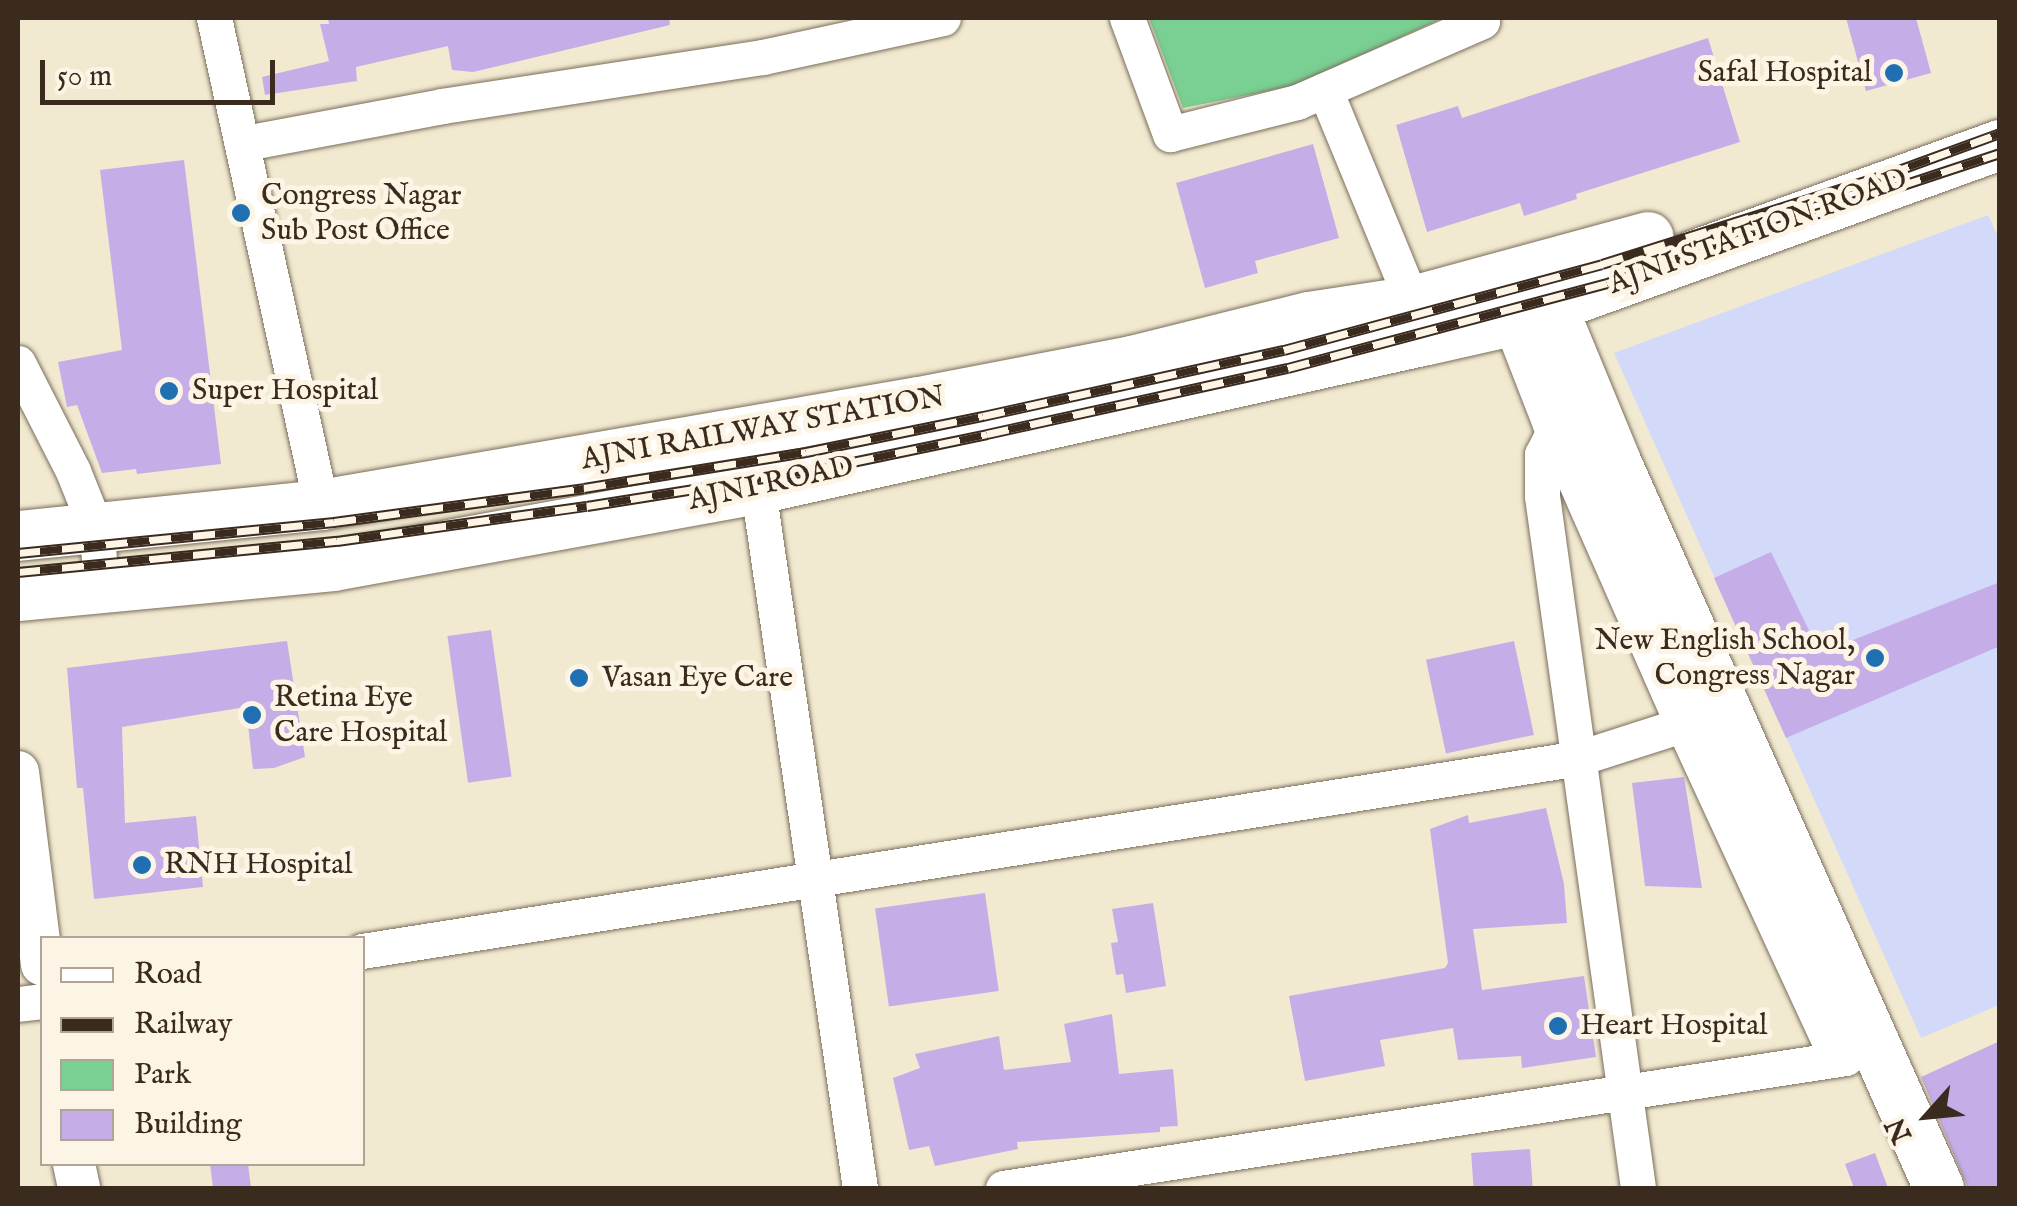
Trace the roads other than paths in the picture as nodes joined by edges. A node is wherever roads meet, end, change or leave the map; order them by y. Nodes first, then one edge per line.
1 (214, 18) edge
2 (943, 18) edge
3 (1127, 18) edge
4 (1481, 18) edge
5 (1325, 90) junction
6 (2000, 120) edge
7 (245, 143) junction
8 (2000, 145) edge
9 (1540, 294) junction
10 (1433, 325) junction
11 (18, 364) edge
12 (1559, 375) junction
13 (1558, 423) junction
14 (758, 489) junction
15 (321, 505) junction
16 (97, 531) junction
17 (18, 536) edge
18 (101, 588) junction
19 (18, 596) edge
20 (1709, 716) junction
21 (1578, 758) junction
22 (18, 772) edge
23 (817, 880) junction
24 (40, 949) edge
25 (365, 951) edge
26 (1846, 1058) junction
27 (1625, 1092) junction
28 (860, 1188) edge
29 (1003, 1188) edge
30 (1638, 1188) edge
31 (1902, 1188) edge
32 (1939, 1188) edge

1 - 7 street
2 - 7 street
3 - 5 street
4 - 5 street
5 - 10 street
6 - 9 main road
7 - 15 street
8 - 9 main road, AJNI STATION ROAD
9 - 10 main road, AJNI ROAD
9 - 12 main road
9 - 12 main road
10 - 12 main road
10 - 14 main road, AJNI ROAD
10 - 15 main road, AJNI RAILWAY STATION
11 - 16 street
12 - 13 main road
12 - 20 main road
13 - 20 main road
13 - 21 street
14 - 18 main road, AJNI ROAD
14 - 23 street
15 - 16 main road, AJNI RAILWAY STATION
16 - 17 main road, AJNI RAILWAY STATION
16 - 18 street
18 - 19 main road, AJNI ROAD
20 - 21 street
20 - 26 main road
20 - 32 main road
21 - 23 street
21 - 27 street
22 - 24 street
23 - 25 street
23 - 28 street
26 - 27 street
26 - 31 main road
27 - 29 street
27 - 30 street

